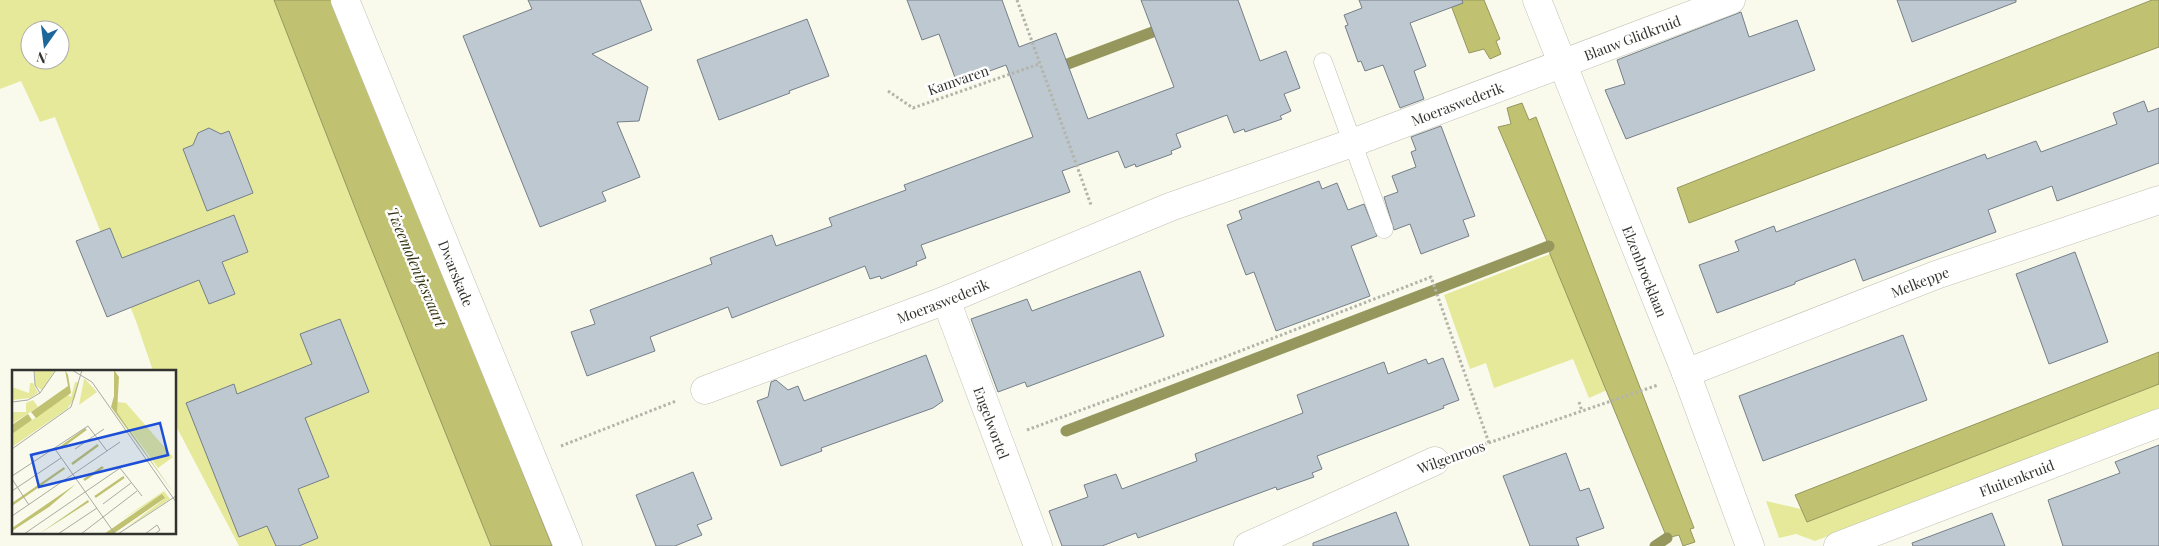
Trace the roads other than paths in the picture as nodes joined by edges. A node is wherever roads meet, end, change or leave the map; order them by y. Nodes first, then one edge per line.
1 (345, 0) edge
2 (1536, 0) edge
3 (1731, 0) edge
4 (1323, 62) dead end
5 (1562, 65) junction
6 (1352, 143) junction
7 (2159, 200) edge
8 (1384, 229) dead end
9 (946, 300) junction
10 (1674, 379) junction
11 (705, 390) road end
12 (2159, 423) edge
13 (1435, 461) road end
14 (1877, 540) edge
15 (568, 546) edge
16 (1038, 546) edge
17 (1248, 546) edge
18 (1750, 546) edge
19 (1838, 546) edge

1 - 15 street, Dwarskade
2 - 5 street, Elzenbroeklaan
3 - 5 street, Blauw Glidkruid
4 - 6 lane
5 - 6 street, Moeraswederik
5 - 10 street, Elzenbroeklaan
6 - 8 lane
6 - 9 street, Moeraswederik
7 - 10 street, Melkeppe
9 - 11 street, Moeraswederik
9 - 16 street, Engelwortel
10 - 18 street, Elzenbroeklaan
12 - 14 street, Fluitenkruid
13 - 17 street, Wilgenroos
14 - 19 street, Fluitenkruid

